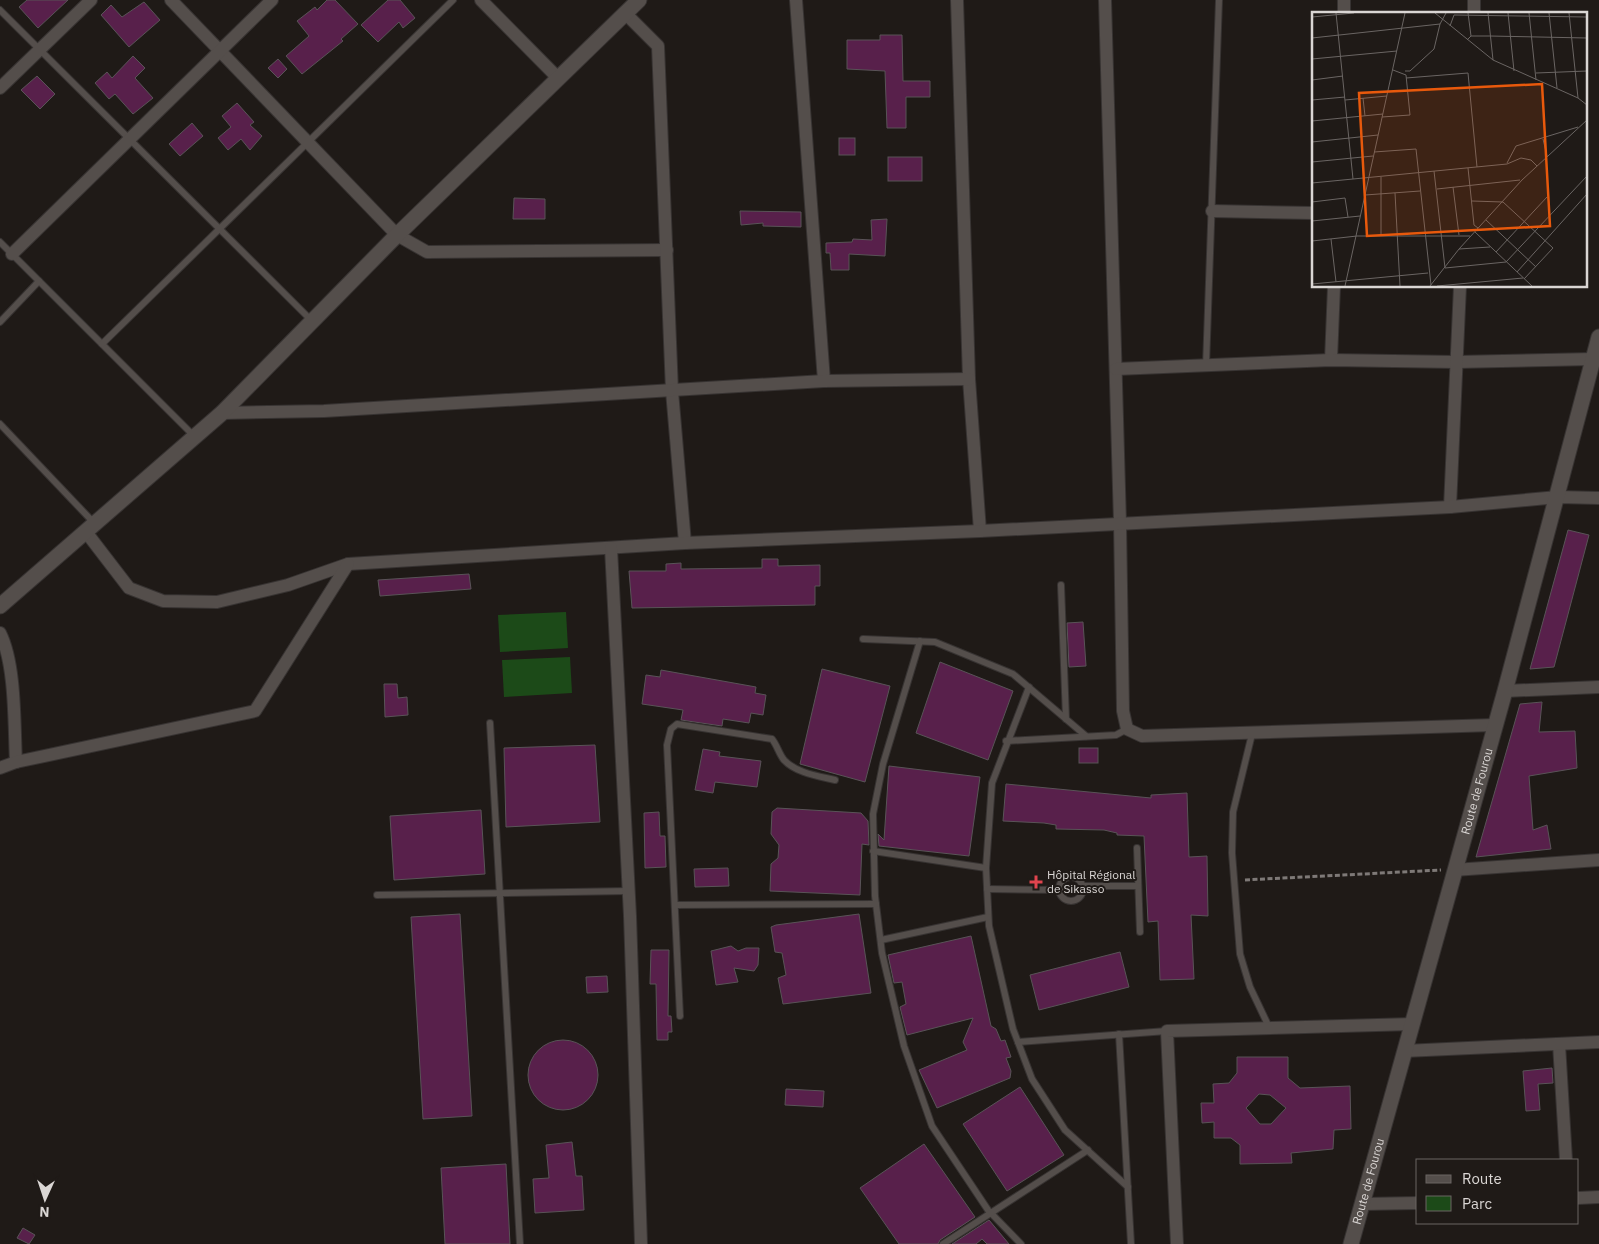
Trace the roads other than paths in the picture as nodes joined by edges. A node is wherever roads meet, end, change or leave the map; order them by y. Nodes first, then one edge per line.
1 (92, 0) edge
2 (171, 0) edge
3 (272, 0) edge
4 (453, 0) edge
5 (481, 0) edge
6 (639, 0) edge
7 (796, 0) edge
8 (957, 0) edge
9 (1105, 0) edge
10 (1219, 0) edge
11 (0, 10) edge
12 (625, 13) junction
13 (40, 50) junction
14 (220, 51) junction
15 (558, 78) junction
16 (0, 88) edge
17 (130, 139) junction
18 (308, 142) junction
19 (1212, 211) junction
20 (1312, 213) edge
21 (219, 229) junction
22 (397, 234) junction
23 (0, 242) edge
24 (667, 250) junction
25 (12, 254) junction
26 (39, 282) junction
27 (1334, 288) edge
28 (1460, 288) edge
29 (312, 321) junction
30 (0, 322) edge
31 (1599, 337) edge
32 (102, 344) junction
33 (1593, 359) junction
34 (1331, 360) junction
35 (1456, 362) junction
36 (1206, 367) junction
37 (1116, 369) junction
38 (969, 379) junction
39 (824, 381) junction
40 (672, 391) junction
41 (222, 413) junction
42 (0, 424) edge
43 (195, 437) junction
44 (1558, 497) junction
45 (1599, 498) edge
46 (1450, 508) junction
47 (1120, 523) junction
48 (91, 528) junction
49 (980, 532) junction
50 (684, 543) junction
51 (611, 548) junction
52 (348, 564) junction
53 (1061, 585) dead end
54 (1, 602) edge
55 (0, 633) edge
56 (864, 639) dead end
57 (920, 641) junction
58 (1029, 687) junction
59 (1599, 687) edge
60 (1505, 691) junction
61 (1066, 719) junction
62 (490, 723) dead end
63 (1494, 725) junction
64 (1127, 729) junction
65 (1252, 734) junction
66 (1086, 736) junction
67 (1006, 741) junction
68 (16, 762) junction
69 (0, 768) edge
70 (835, 780) dead end
71 (1137, 848) dead end
72 (873, 851) junction
73 (1599, 860) edge
74 (986, 868) junction
75 (1454, 870) junction
76 (1083, 886) junction
77 (1138, 886) junction
78 (987, 889) junction
79 (1060, 890) junction
80 (629, 891) junction
81 (500, 893) junction
82 (377, 895) dead end
83 (876, 904) junction
84 (675, 905) junction
85 (988, 917) junction
86 (1140, 932) dead end
87 (881, 940) junction
88 (680, 1016) dead end
89 (1413, 1024) junction
90 (1269, 1027) junction
91 (1167, 1031) junction
92 (1119, 1034) junction
93 (1018, 1042) junction
94 (1599, 1042) edge
95 (1559, 1044) junction
96 (1404, 1050) junction
97 (1088, 1150) junction
98 (1566, 1159) edge
99 (1128, 1187) junction
100 (1599, 1197) edge
101 (1579, 1198) edge
102 (1416, 1203) edge
103 (1362, 1204) junction
104 (992, 1213) junction
105 (520, 1244) edge
106 (641, 1244) edge
107 (943, 1244) edge
108 (1021, 1244) edge
109 (1131, 1244) edge
110 (1177, 1244) edge
111 (1351, 1244) edge

1 - 13 street
2 - 14 street
3 - 14 street
4 - 18 lane
5 - 15 street
6 - 12 main road
7 - 39 street
8 - 38 street
9 - 37 street
10 - 19 lane
11 - 13 lane
12 - 15 main road
12 - 24 street
13 - 16 street
13 - 17 lane
14 - 17 street
14 - 18 street
15 - 22 main road
17 - 21 lane
17 - 25 street
18 - 21 lane
18 - 22 street
19 - 20 street
19 - 36 lane
21 - 29 lane
21 - 32 lane
22 - 24 street
22 - 29 main road
23 - 25 lane
24 - 40 street
25 - 26 lane
26 - 30 lane
26 - 32 lane
27 - 34 street
28 - 35 street
29 - 41 main road
31 - 33 main road, Route de Fourou
32 - 43 lane
33 - 35 street
33 - 44 main road, Route de Fourou
34 - 35 street
34 - 36 street
35 - 46 street
36 - 37 street
37 - 47 street
38 - 39 street
38 - 49 street
39 - 40 street
40 - 41 street
40 - 50 street
41 - 43 main road
42 - 48 lane
43 - 48 main road
44 - 45 street
44 - 46 street
44 - 60 main road, Route de Fourou
46 - 47 street
47 - 49 street
47 - 64 street
48 - 52 street
48 - 54 main road
49 - 50 street
50 - 51 street
51 - 52 street
51 - 80 street
52 - 68 street
53 - 61 lane
55 - 68 street
56 - 57 lane
57 - 58 lane
57 - 72 lane
58 - 61 lane
58 - 67 lane
59 - 60 street
60 - 63 main road, Route de Fourou
61 - 66 lane
62 - 81 lane
63 - 65 street
63 - 75 main road, Route de Fourou
64 - 65 street
64 - 66 lane
65 - 90 lane
66 - 67 lane
67 - 74 lane
68 - 69 street
70 - 84 lane
71 - 77 lane
72 - 74 lane
72 - 83 lane
73 - 75 street
74 - 78 lane
75 - 89 main road, Route de Fourou
76 - 77 lane
76 - 79 lane
76 - 79 lane
77 - 86 lane
78 - 79 lane
78 - 85 lane
80 - 81 lane
80 - 106 street
81 - 82 lane
81 - 105 lane
83 - 84 lane
83 - 87 lane
84 - 88 lane
85 - 87 lane
85 - 93 lane
87 - 104 lane
89 - 90 street
89 - 96 main road, Route de Fourou
90 - 91 street
91 - 92 lane
91 - 110 street
92 - 93 lane
92 - 99 lane
93 - 97 lane
94 - 95 street
95 - 96 street
95 - 98 street
96 - 103 main road, Route de Fourou
97 - 99 lane
97 - 104 lane
99 - 109 lane
100 - 101 street
102 - 103 street
103 - 111 main road, Route de Fourou
104 - 107 lane
104 - 108 lane

